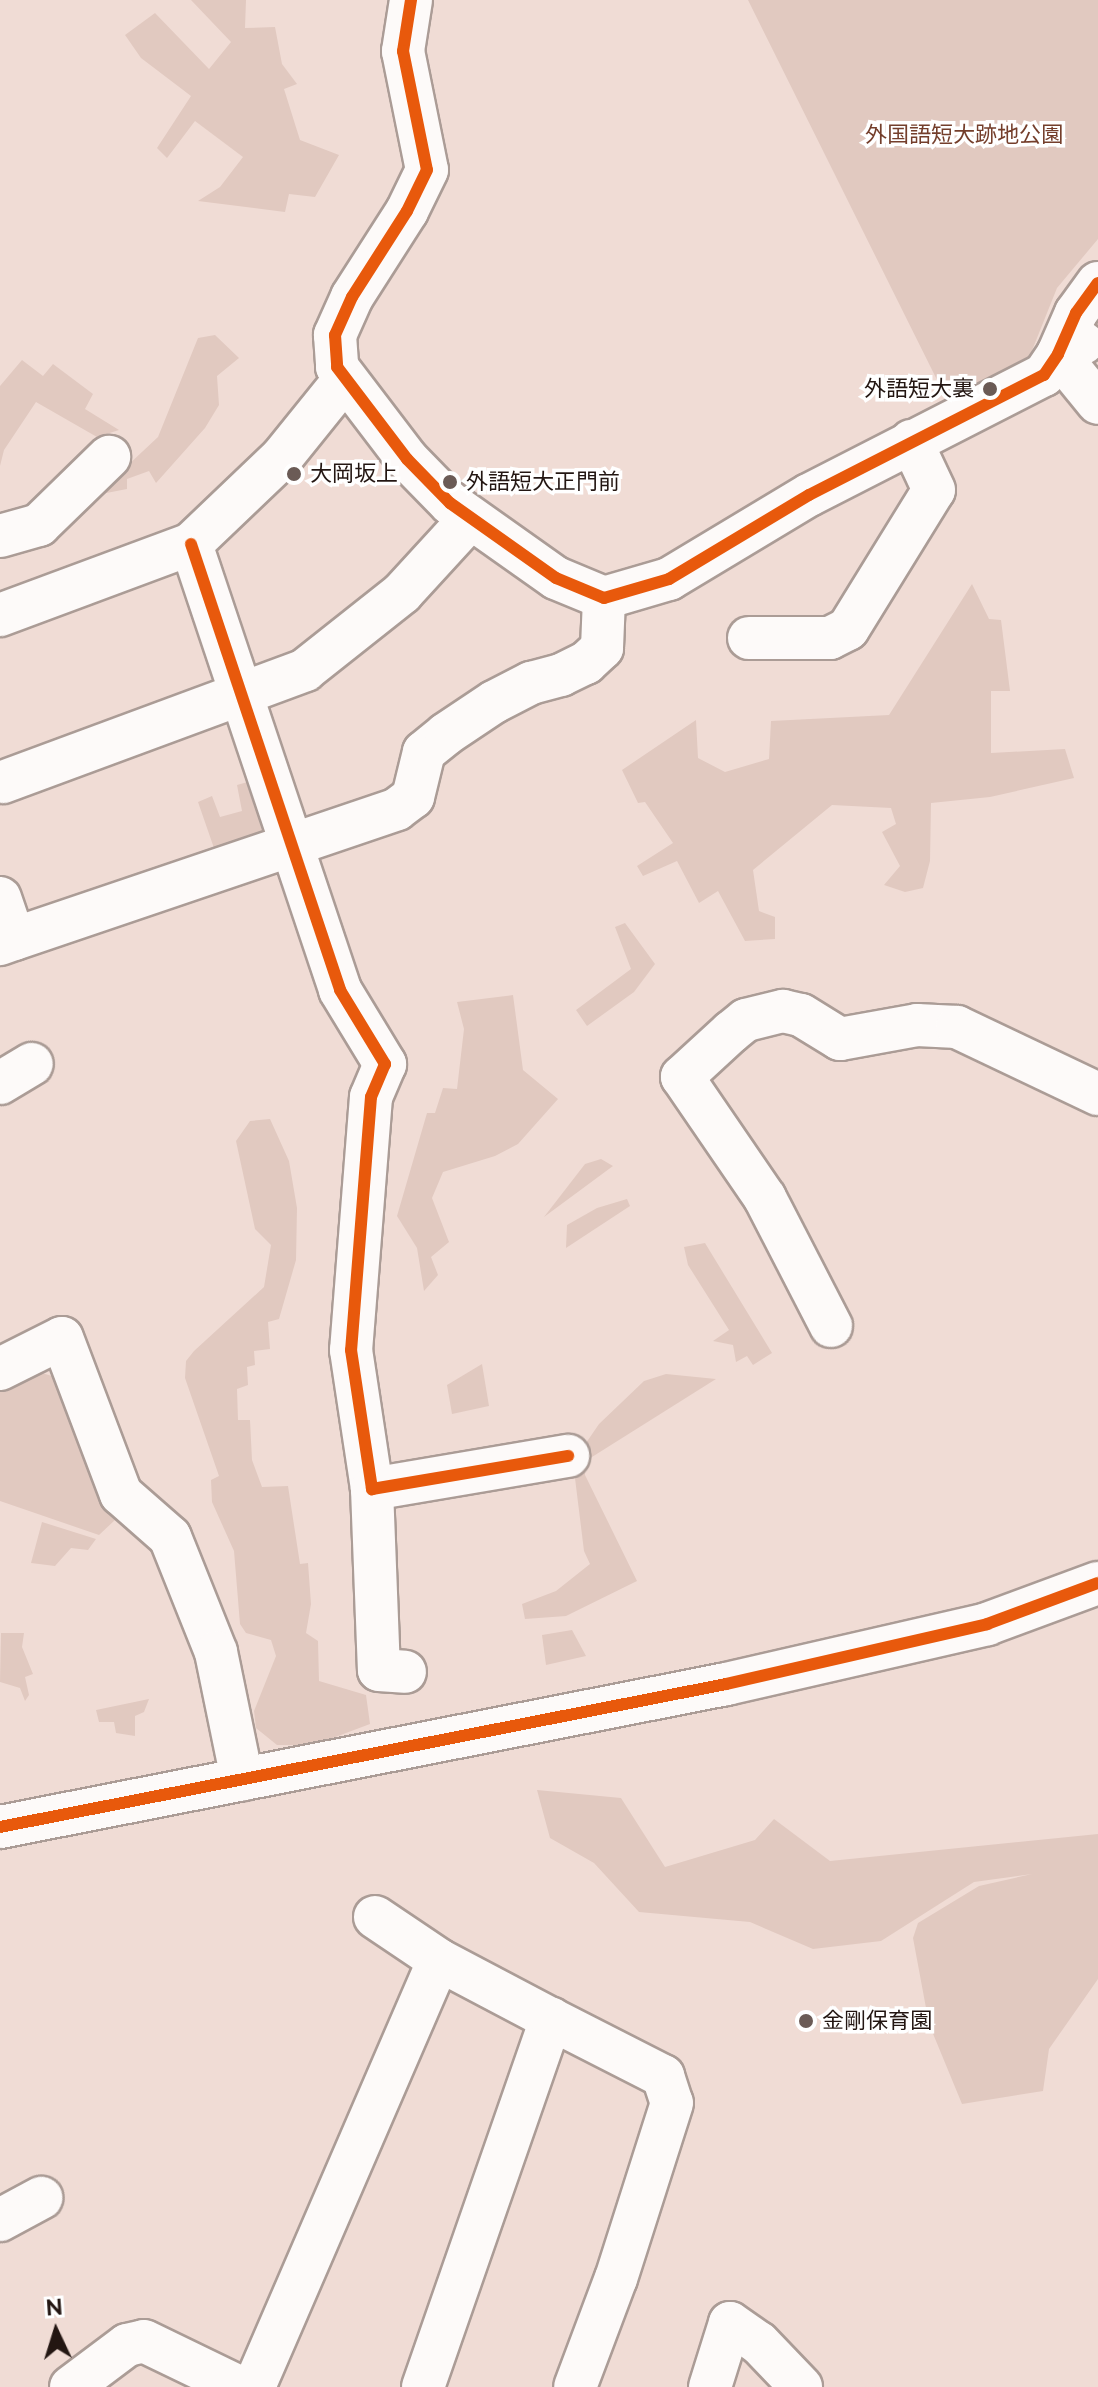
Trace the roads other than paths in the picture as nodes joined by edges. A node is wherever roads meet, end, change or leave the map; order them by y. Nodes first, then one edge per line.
1 (417, 4) edge
2 (1098, 283) edge
3 (1098, 336) edge
4 (1058, 354) junction
5 (345, 379) junction
6 (1098, 403) edge
7 (911, 441) junction
8 (109, 457) dead end
9 (469, 520) junction
10 (0, 536) edge
11 (191, 544) junction
12 (604, 598) junction
13 (0, 615) edge
14 (749, 638) dead end
15 (242, 695) junction
16 (3, 782) dead end
17 (290, 844) junction
18 (0, 898) edge
19 (7, 941) edge
20 (1098, 1094) edge
21 (831, 1326) dead end
22 (0, 1369) edge
23 (568, 1456) dead end
24 (372, 1489) junction
25 (1098, 1583) edge
26 (405, 1672) dead end
27 (242, 1779) junction
28 (0, 1827) edge
29 (375, 1917) dead end
30 (439, 1960) junction
31 (551, 2019) junction
32 (41, 2198) dead end
33 (0, 2220) edge
34 (71, 2387) edge
35 (239, 2387) edge
36 (254, 2387) edge
37 (423, 2387) edge
38 (575, 2387) edge
39 (710, 2387) edge
40 (801, 2387) edge

1 - 5 street
2 - 4 street
3 - 4 street
4 - 6 street
4 - 7 street
5 - 9 street
5 - 11 street
7 - 12 street
7 - 14 street
8 - 10 street
9 - 12 street
9 - 15 street
11 - 13 street
11 - 15 street
12 - 17 street
15 - 16 street
15 - 17 street
17 - 19 street
17 - 24 street
18 - 19 street
20 - 21 street
22 - 27 street
23 - 24 street
24 - 26 street
25 - 27 street
27 - 28 street
29 - 30 street
30 - 31 street
30 - 36 street
31 - 37 street
31 - 38 street
32 - 33 street
34 - 35 street
39 - 40 street

